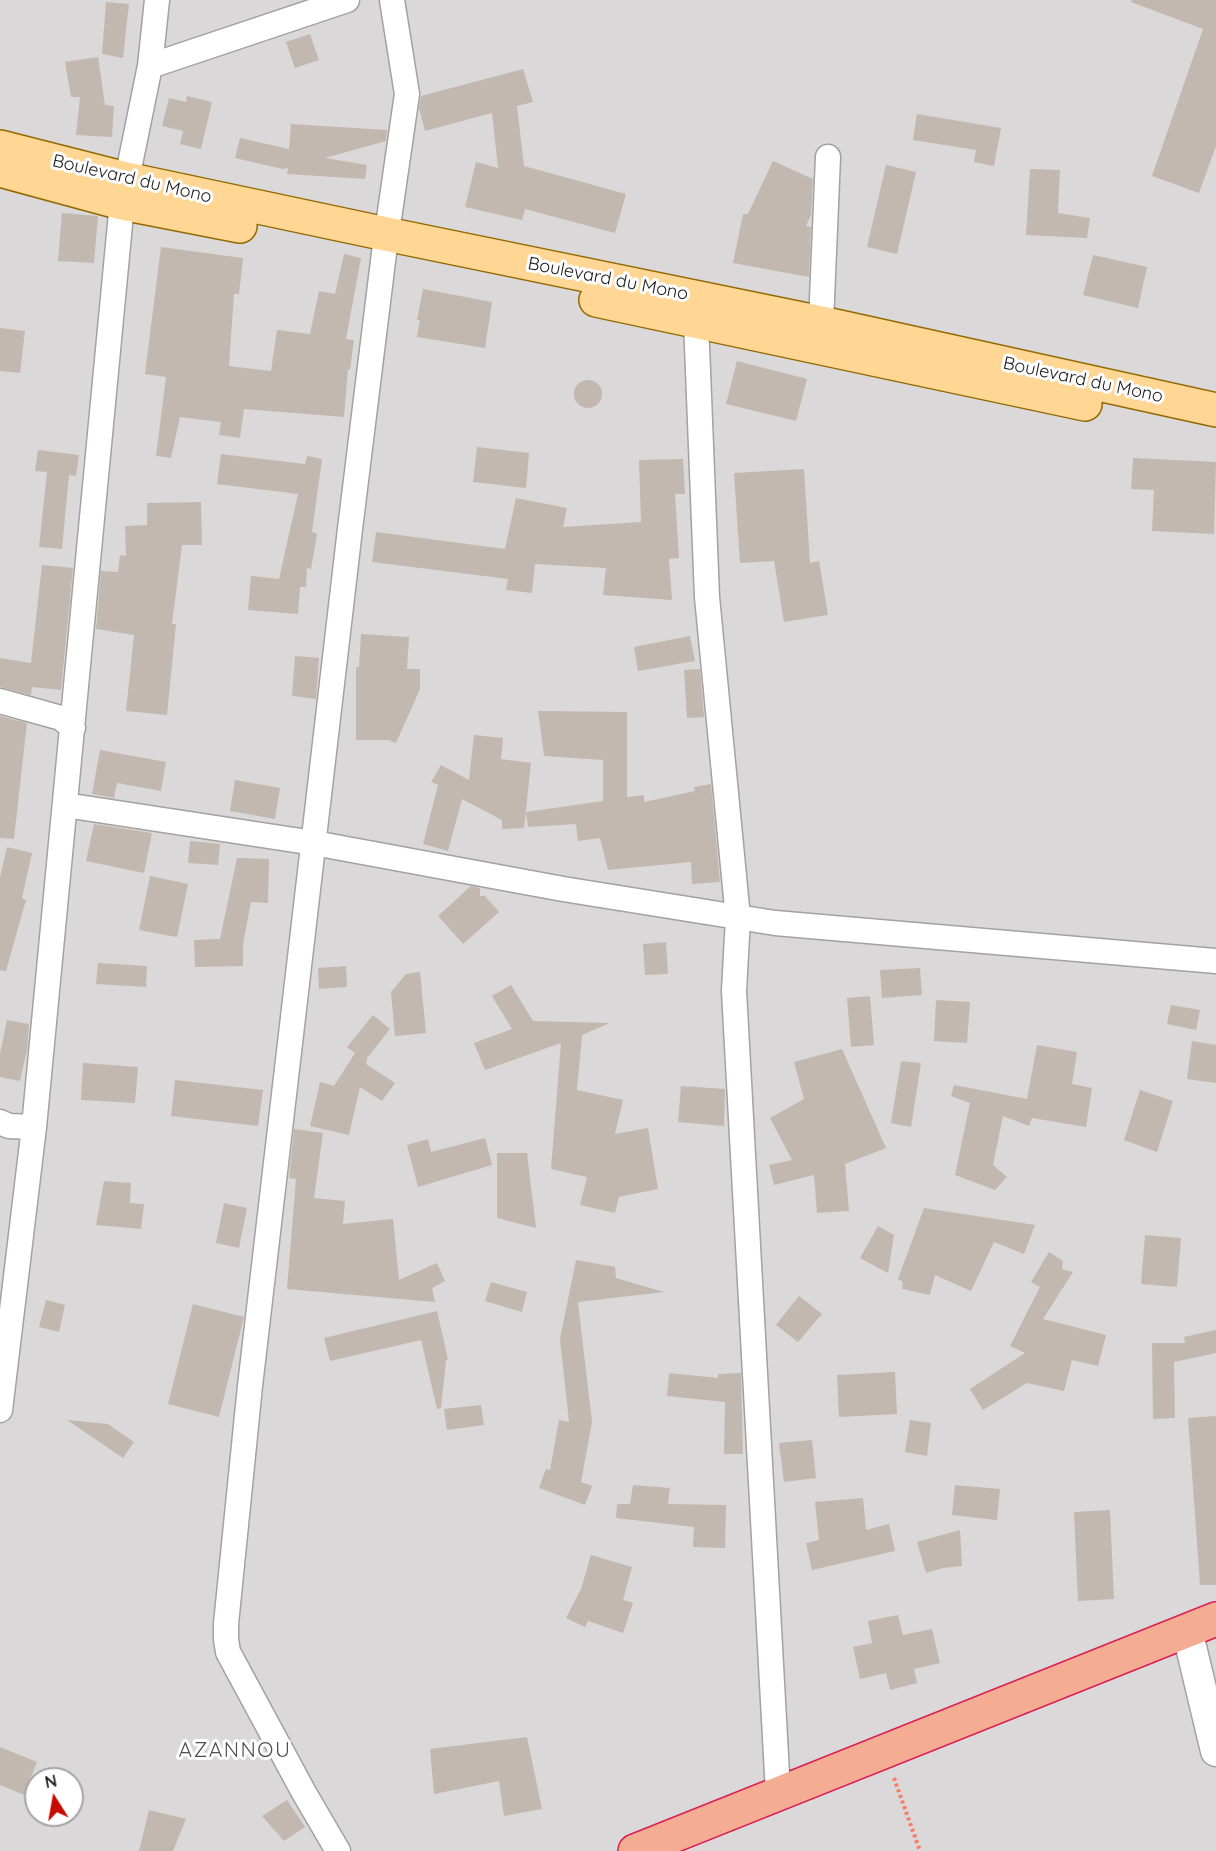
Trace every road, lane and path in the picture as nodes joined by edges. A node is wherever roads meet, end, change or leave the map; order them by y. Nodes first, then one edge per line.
1 (157, 0) edge
2 (347, 0) edge
3 (392, 0) edge
4 (150, 66) junction
5 (0, 147) edge
6 (828, 158) dead end
7 (0, 170) edge
8 (124, 191) junction
9 (385, 244) junction
10 (696, 321) junction
11 (819, 335) junction
12 (1216, 410) edge
13 (1216, 433) edge
14 (0, 701) edge
15 (73, 728) junction
16 (65, 805) junction
17 (314, 843) junction
18 (738, 918) junction
19 (1216, 962) edge
20 (0, 1122) edge
21 (34, 1127) junction
22 (0, 1410) edge
23 (1201, 1624) edge
24 (884, 1750) junction
25 (1216, 1751) edge
26 (778, 1792) junction
27 (339, 1851) edge
28 (635, 1851) edge
29 (920, 1851) edge

1 - 4 street
2 - 4 street
3 - 9 street
4 - 8 street
5 - 8 main road, Boulevard du Mono
6 - 11 street
7 - 8 main road, Boulevard du Mono
8 - 9 main road, Boulevard du Mono
8 - 15 street
9 - 10 main road, Boulevard du Mono
9 - 11 main road, Boulevard du Mono
9 - 17 street
10 - 11 main road, Boulevard du Mono
10 - 18 street
11 - 12 main road, Boulevard du Mono
11 - 13 main road, Boulevard du Mono
14 - 15 street
15 - 16 street
16 - 17 street
16 - 21 street
17 - 18 street
17 - 27 street
18 - 19 street
18 - 26 street
20 - 21 street
21 - 22 street
23 - 24 highway
23 - 25 street
24 - 26 highway
24 - 29 path
26 - 28 highway

